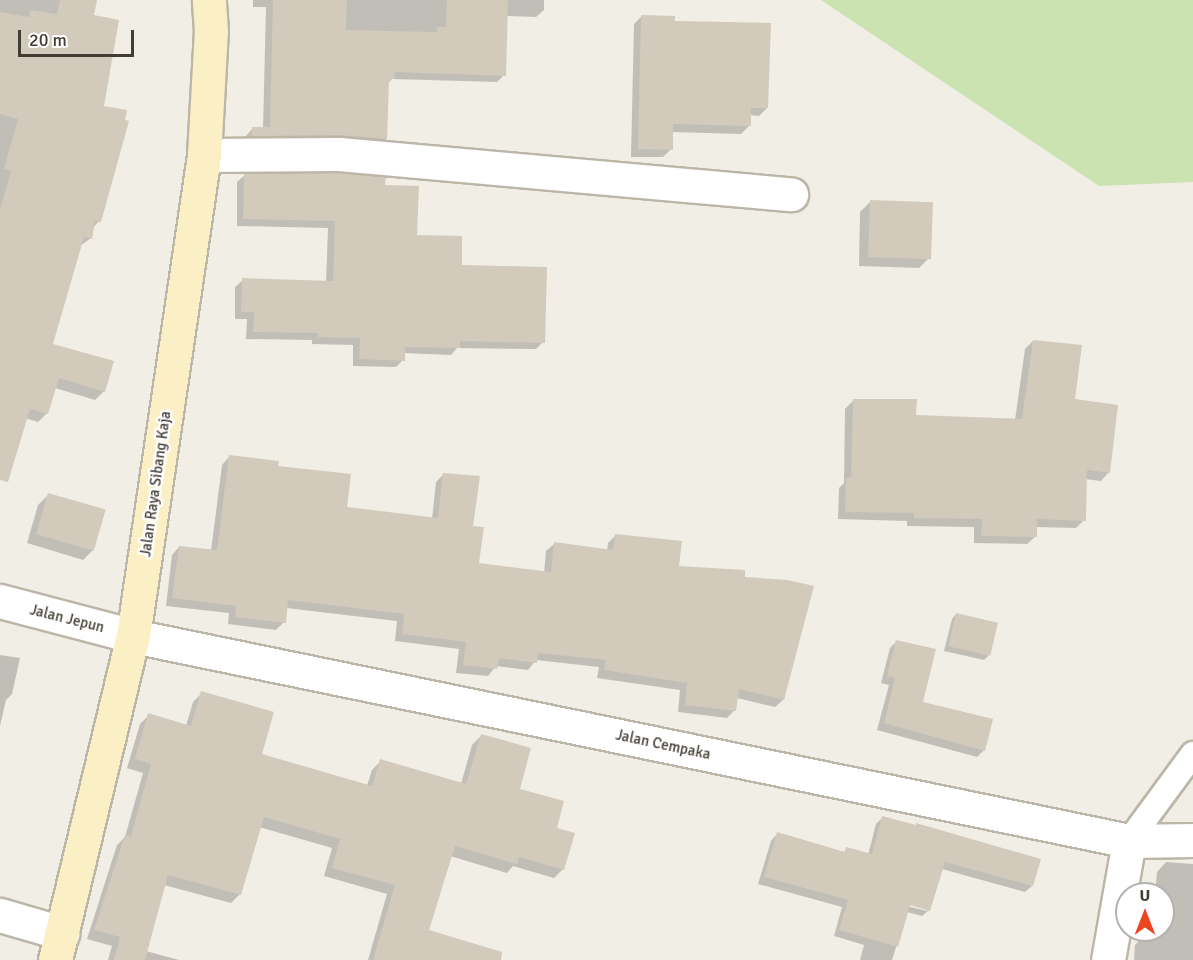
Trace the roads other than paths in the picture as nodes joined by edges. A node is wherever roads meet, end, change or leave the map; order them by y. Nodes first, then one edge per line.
1 (209, 0) edge
2 (204, 154) junction
3 (792, 194) dead end
4 (0, 601) edge
5 (134, 636) junction
6 (1193, 754) edge
7 (1193, 840) edge
8 (1129, 841) junction
9 (0, 915) edge
10 (59, 946) edge
11 (1108, 960) edge

1 - 2 main road, Jalan Raya Sibang Kaja
2 - 3 street
2 - 5 main road, Jalan Raya Sibang Kaja
4 - 5 street, Jalan Jepun
5 - 8 street, Jalan Cempaka
5 - 10 main road, Jalan Raya Sibang Kaja
6 - 8 lane
7 - 8 street, Jalan Cempaka
8 - 11 street
9 - 10 street

